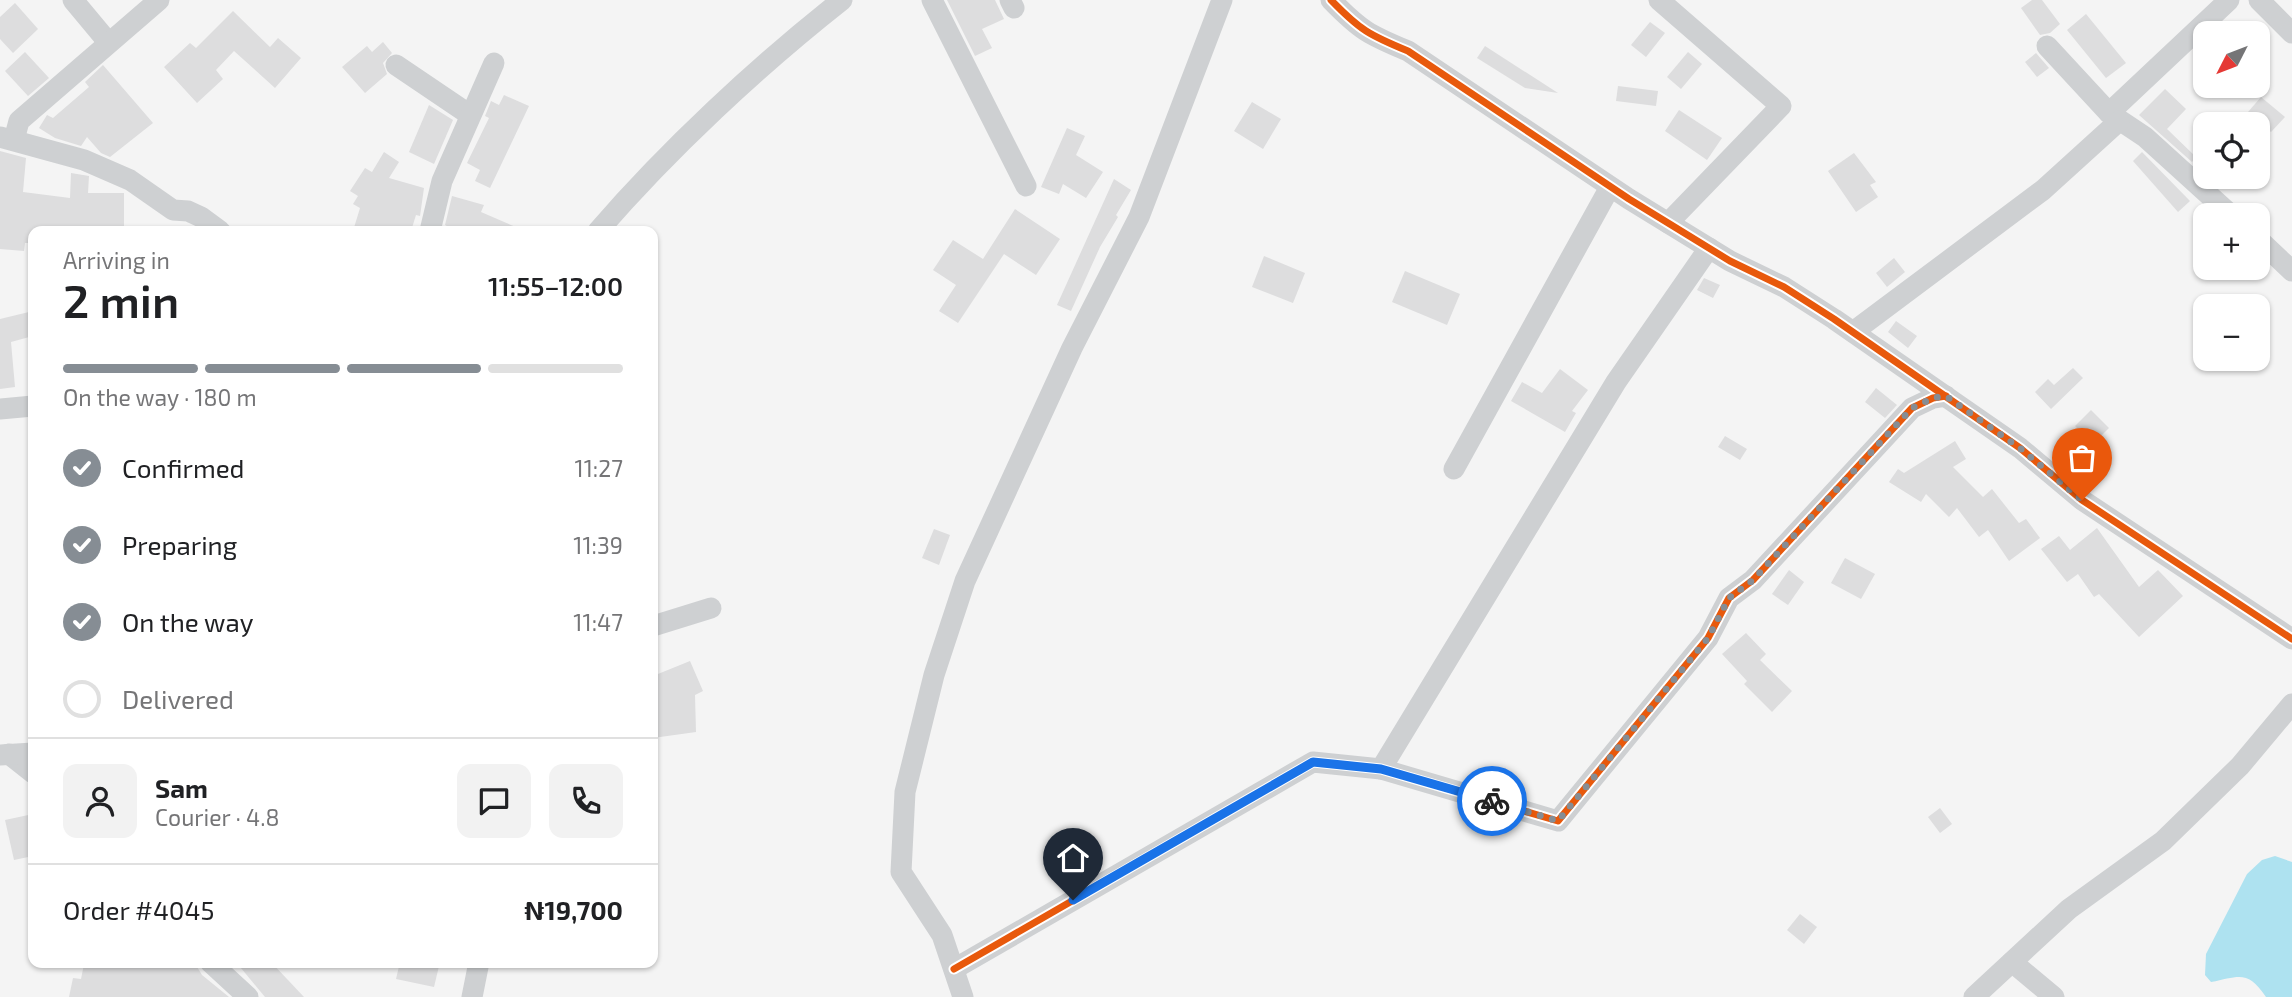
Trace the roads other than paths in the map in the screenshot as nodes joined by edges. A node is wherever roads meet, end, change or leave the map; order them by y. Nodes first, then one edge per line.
1 (73, 0) edge
2 (159, 0) edge
3 (842, 0) edge
4 (932, 0) edge
5 (1222, 0) edge
6 (1331, 0) edge
7 (1659, 0) edge
8 (2229, 0) edge
9 (2259, 0) edge
10 (2292, 33) edge
11 (108, 42) junction
12 (2047, 46) dead end
13 (494, 64) dead end
14 (396, 65) dead end
15 (470, 115) junction
16 (2114, 117) junction
17 (7, 139) edge
18 (1027, 186) dead end
19 (1609, 187) junction
20 (2218, 203) edge
21 (172, 221) edge
22 (1668, 223) junction
23 (212, 226) edge
24 (431, 226) edge
25 (602, 226) edge
26 (1709, 248) junction
27 (2270, 250) edge
28 (2292, 271) edge
29 (1853, 332) junction
30 (1946, 396) junction
31 (28, 406) edge
32 (0, 409) edge
33 (1454, 469) dead end
34 (711, 608) dead end
35 (658, 624) edge
36 (2292, 639) edge
37 (2292, 704) edge
38 (28, 753) edge
39 (5, 754) edge
40 (1381, 769) junction
41 (28, 770) edge
42 (2011, 962) junction
43 (217, 968) edge
44 (478, 968) edge
45 (954, 969) junction
46 (248, 997) edge
47 (472, 997) edge
48 (963, 997) edge
49 (1974, 997) edge
50 (2054, 997) edge

1 - 11 street
2 - 11 street
3 - 25 street
4 - 18 street
5 - 45 street
6 - 19 street
7 - 22 street
8 - 16 street
9 - 10 street
11 - 17 street
12 - 16 street
13 - 15 street
14 - 15 street
15 - 24 street
16 - 20 street
16 - 29 street
17 - 21 street
19 - 22 street
19 - 33 street
21 - 23 street
22 - 26 street
26 - 29 street
26 - 40 street
27 - 28 street
29 - 30 street
30 - 36 street
30 - 40 street
31 - 32 street
34 - 35 street
37 - 42 street
38 - 39 street
39 - 41 street
40 - 45 street
42 - 49 street
42 - 50 street
43 - 46 street
44 - 47 street
45 - 48 street

